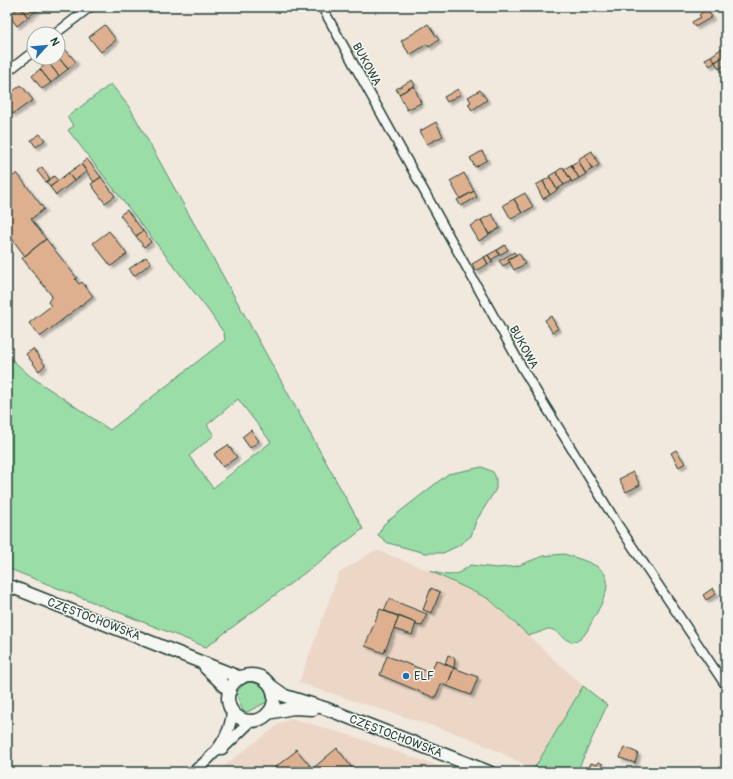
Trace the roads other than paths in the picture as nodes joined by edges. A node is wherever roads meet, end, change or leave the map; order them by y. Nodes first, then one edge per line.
1 (90, 7) edge
2 (322, 7) edge
3 (65, 26) edge
4 (26, 57) edge
5 (7, 72) edge
6 (7, 585) edge
7 (181, 653) junction
8 (241, 678) junction
9 (271, 686) junction
10 (726, 686) edge
11 (230, 691) junction
12 (326, 709) junction
13 (232, 711) junction
14 (268, 713) junction
15 (252, 720) junction
16 (207, 762) junction
17 (193, 772) edge
18 (488, 772) edge

1 - 3 street
2 - 10 street, BUKOWA
4 - 5 street
6 - 7 main road, CZĘSTOCHOWSKA
7 - 8 main road, CZĘSTOCHOWSKA
7 - 11 main road, CZĘSTOCHOWSKA
8 - 9 main road
8 - 11 main road
9 - 12 main road, CZĘSTOCHOWSKA
9 - 14 main road
11 - 13 main road
12 - 14 main road, CZĘSTOCHOWSKA
12 - 18 main road, CZĘSTOCHOWSKA
13 - 15 main road
13 - 16 street
14 - 15 main road
15 - 16 street
16 - 17 street

